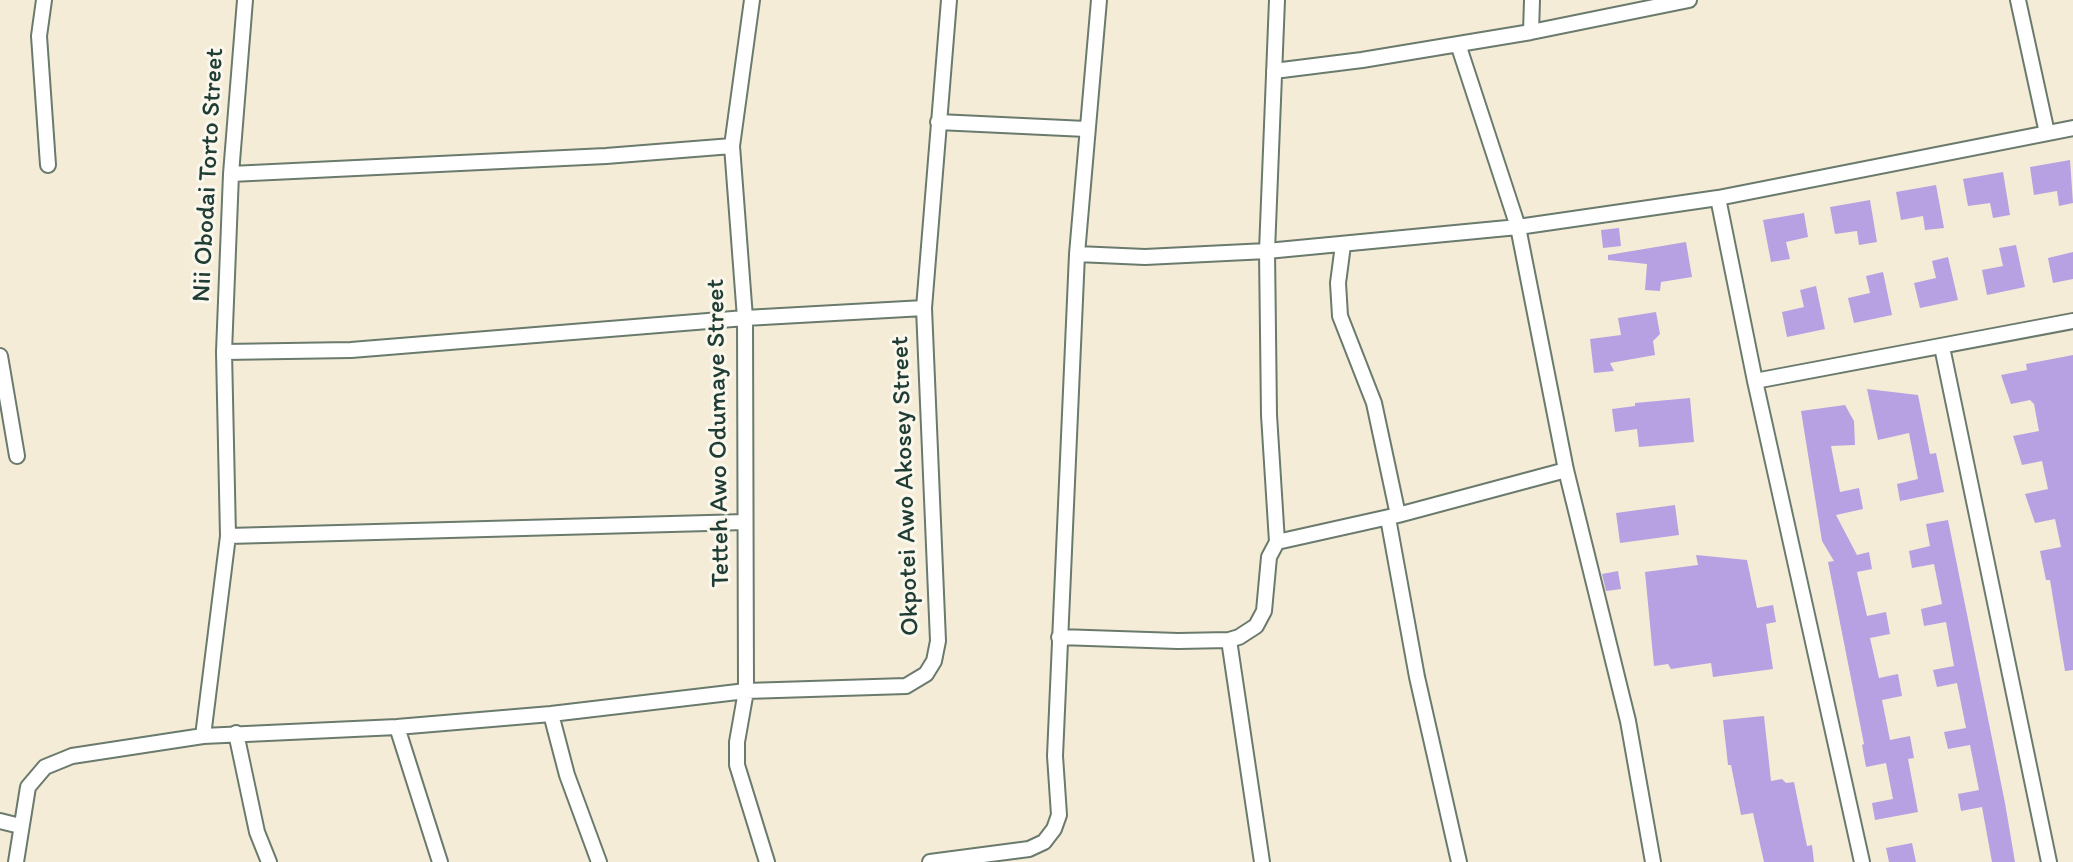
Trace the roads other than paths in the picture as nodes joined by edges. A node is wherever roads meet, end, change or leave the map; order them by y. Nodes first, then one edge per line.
1 (44, 0) edge
2 (245, 0) edge
3 (752, 0) edge
4 (949, 0) edge
5 (1099, 0) edge
6 (1278, 0) edge
7 (1532, 0) edge
8 (1689, 0) edge
9 (2018, 0) edge
10 (1531, 32) junction
11 (1458, 44) junction
12 (1274, 71) junction
13 (938, 122) junction
14 (2073, 128) edge
15 (1086, 129) junction
16 (2047, 133) junction
17 (732, 146) junction
18 (48, 165) dead end
19 (231, 174) junction
20 (1718, 198) junction
21 (1518, 227) junction
22 (1343, 245) junction
23 (1267, 251) junction
24 (1077, 254) junction
25 (923, 308) junction
26 (745, 318) junction
27 (2073, 321) edge
28 (1942, 347) junction
29 (223, 352) junction
30 (0, 356) edge
31 (1755, 381) junction
32 (17, 456) dead end
33 (1566, 470) junction
34 (1393, 516) junction
35 (745, 522) junction
36 (228, 536) junction
37 (1277, 542) junction
38 (1059, 636) junction
39 (1229, 640) junction
40 (746, 691) junction
41 (551, 714) junction
42 (397, 727) junction
43 (236, 733) junction
44 (203, 736) junction
45 (0, 821) edge
46 (20, 827) junction
47 (16, 862) edge
48 (270, 862) edge
49 (440, 862) edge
50 (599, 862) edge
51 (767, 862) edge
52 (930, 862) edge
53 (1262, 862) edge
54 (1459, 862) edge
55 (1653, 862) edge
56 (1862, 862) edge
57 (2049, 862) edge

1 - 18 street
2 - 19 street, Nii Obodai Torto Street
3 - 17 street, Tetteh Awo Odumaye Street
4 - 13 street, Okpotei Awo Akosey Street
5 - 15 street
6 - 12 street
7 - 10 street
8 - 10 street
9 - 16 street
10 - 11 street
11 - 12 street
11 - 21 street
12 - 23 street
13 - 15 street
13 - 25 street, Okpotei Awo Akosey Street
14 - 16 street
15 - 24 street
16 - 20 street
17 - 19 street
17 - 26 street, Tetteh Awo Odumaye Street
19 - 29 street, Nii Obodai Torto Street
20 - 21 street
20 - 31 street
21 - 22 street
21 - 33 street
22 - 23 street
22 - 34 street
23 - 24 street
23 - 37 street
24 - 38 street
25 - 26 street
25 - 40 street, Okpotei Awo Akosey Street
26 - 29 street
26 - 35 street, Tetteh Awo Odumaye Street
27 - 28 street
28 - 31 street
28 - 57 street
29 - 36 street, Nii Obodai Torto Street
30 - 32 street
31 - 56 street
33 - 34 street
33 - 55 street
34 - 37 street
34 - 54 street
35 - 36 street
35 - 40 street, Tetteh Awo Odumaye Street
36 - 44 street, Nii Obodai Torto Street
37 - 39 street
38 - 39 street
38 - 52 street
39 - 53 street
40 - 41 street, Okpotei Awo Akosey Street
40 - 51 street, Tetteh Awo Odumaye Street
41 - 42 street, Okpotei Awo Akosey Street
41 - 50 street
42 - 43 street, Okpotei Awo Akosey Street
42 - 49 street
43 - 44 street, Okpotei Awo Akosey Street
43 - 48 street
44 - 46 street, Okpotei Awo Akosey Street
45 - 46 street
46 - 47 street, Okpotei Awo Akosey Street

